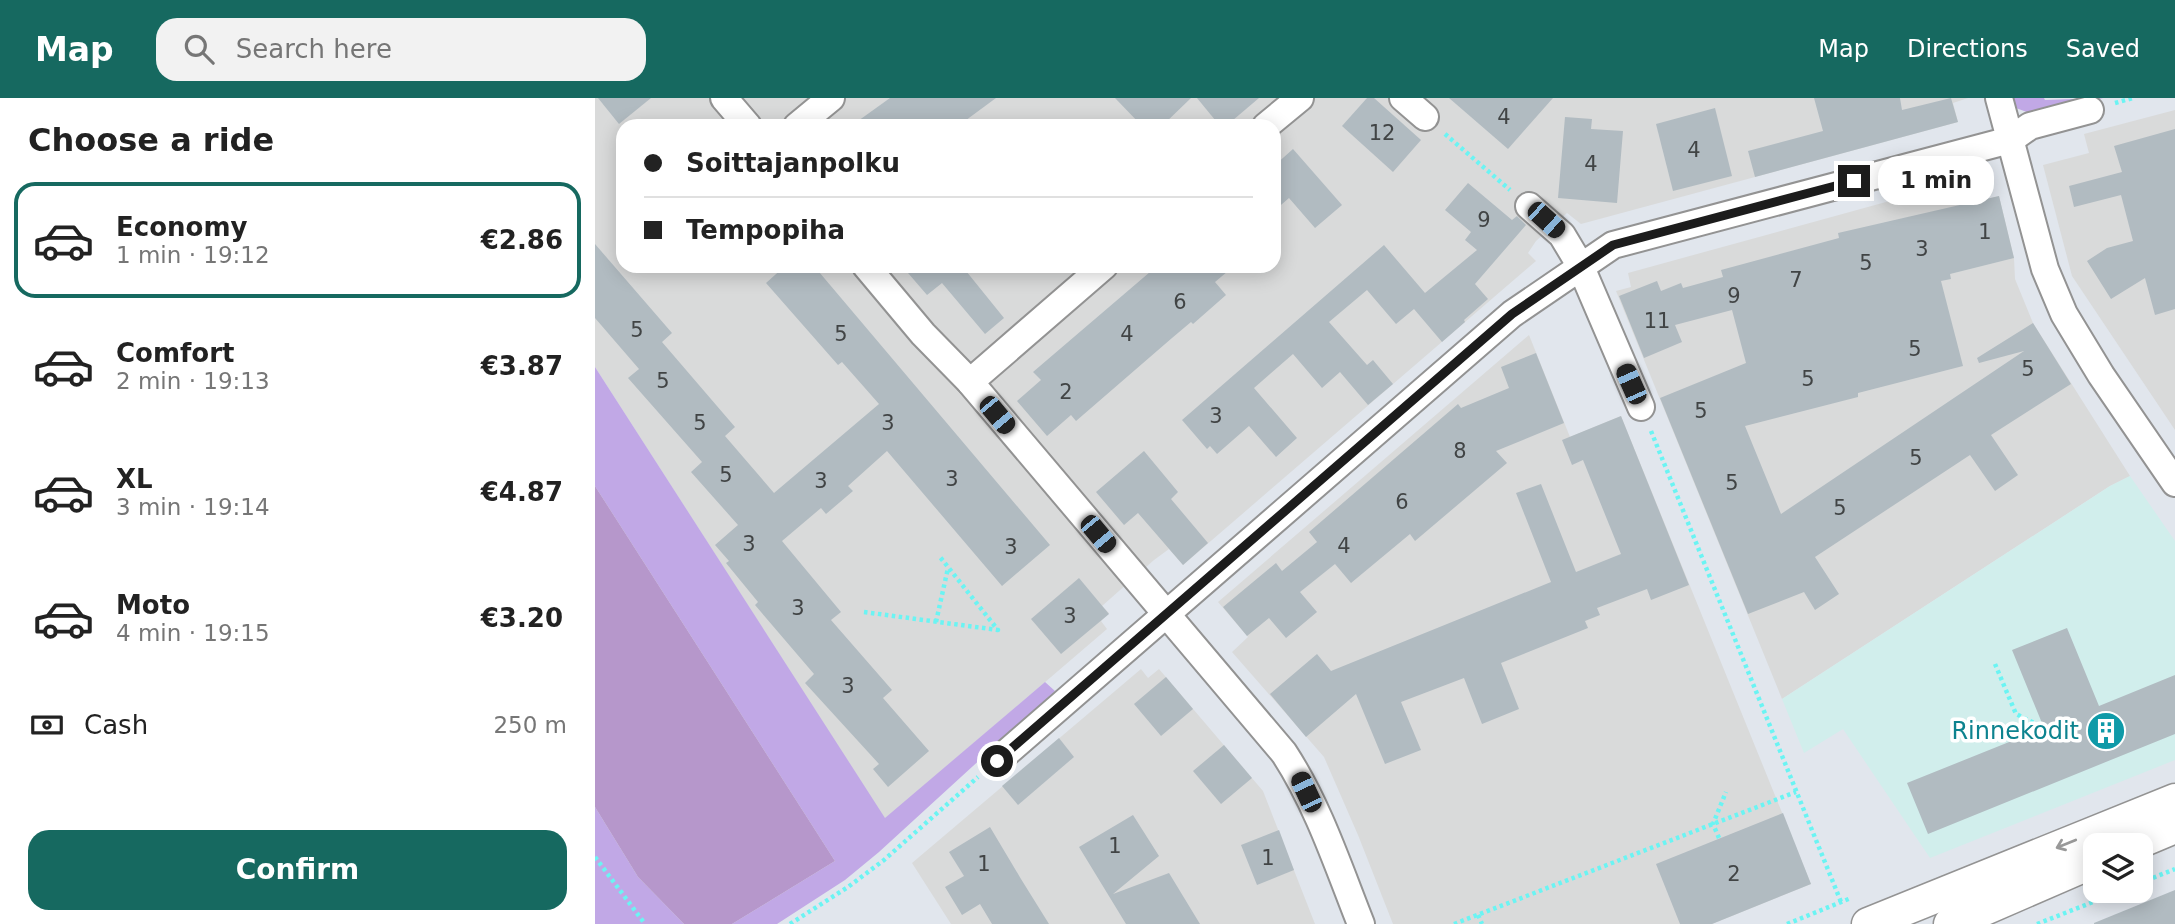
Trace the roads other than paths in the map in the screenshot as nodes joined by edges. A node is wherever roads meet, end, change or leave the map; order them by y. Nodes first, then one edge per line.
1 (724, 98) edge
2 (831, 98) edge
3 (1300, 98) edge
4 (1403, 98) edge
5 (1999, 98) edge
6 (2090, 110) dead end
7 (1425, 117) road end
8 (742, 119) edge
9 (805, 119) edge
10 (1274, 119) edge
11 (2010, 140) junction
12 (1529, 206) road end
13 (1580, 265) junction
14 (872, 273) edge
15 (1096, 273) edge
16 (969, 382) junction
17 (1641, 407) road end
18 (2175, 483) edge
19 (1166, 613) junction
20 (997, 761) road end
21 (2175, 800) edge
22 (2175, 827) edge
23 (2153, 836) edge
24 (2083, 866) edge
25 (1361, 924) edge
26 (1868, 924) edge
27 (1950, 924) edge

1 - 8 street
2 - 9 street
3 - 10 street
4 - 7 street
5 - 11 street
6 - 11 street
11 - 13 street
11 - 18 street
12 - 13 street
13 - 17 street
13 - 19 street
14 - 16 street
15 - 16 street
16 - 19 street
19 - 20 street
19 - 25 street
21 -> 26 street
22 - 23 street
24 - 27 street

